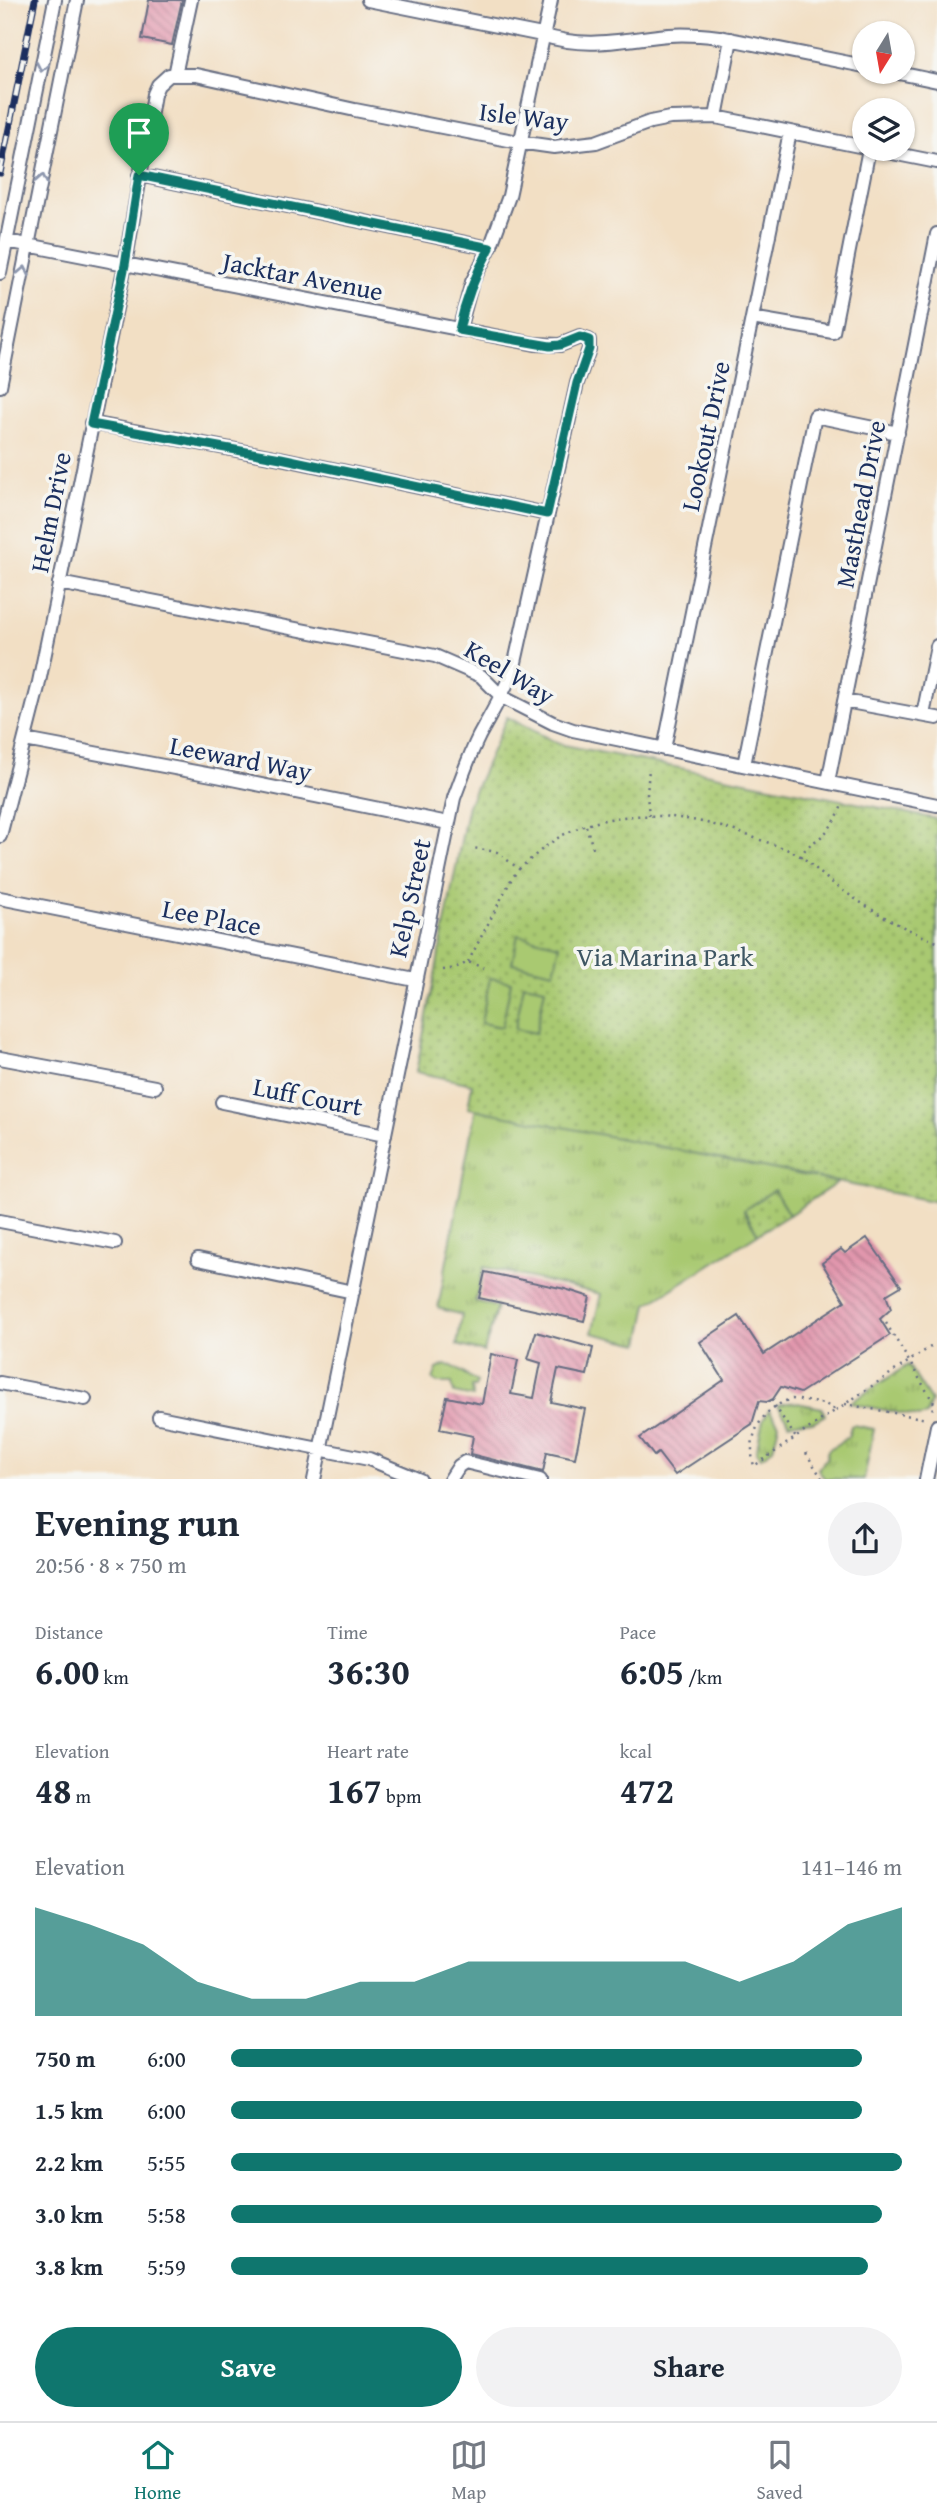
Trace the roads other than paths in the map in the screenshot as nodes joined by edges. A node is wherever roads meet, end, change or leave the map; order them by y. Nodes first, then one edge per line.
1 (55, 0) edge
2 (77, 0) edge
3 (191, 0) edge
4 (368, 0) edge
5 (551, 0) edge
6 (542, 35) junction
7 (731, 39) junction
8 (852, 64) edge
9 (175, 75) junction
10 (915, 76) edge
11 (937, 80) edge
12 (716, 117) junction
13 (790, 132) junction
14 (519, 142) junction
15 (852, 145) edge
16 (915, 158) edge
17 (866, 161) edge
18 (937, 162) edge
19 (139, 175) junction
20 (937, 234) edge
21 (6, 241) junction
22 (29, 246) junction
23 (490, 248) junction
24 (125, 265) junction
25 (0, 273) edge
26 (752, 318) junction
27 (459, 330) junction
28 (589, 340) joint
29 (0, 386) edge
30 (91, 424) junction
31 (898, 433) junction
32 (547, 514) junction
33 (59, 583) junction
34 (937, 646) edge
35 (502, 697) junction
36 (844, 701) junction
37 (923, 715) junction
38 (937, 718) edge
39 (25, 740) junction
40 (664, 748) junction
41 (744, 765) junction
42 (828, 782) junction
43 (937, 805) edge
44 (448, 823) junction
45 (0, 836) edge
46 (0, 898) edge
47 (415, 980) junction
48 (0, 1058) edge
49 (155, 1087) dead end
50 (222, 1102) dead end
51 (385, 1135) junction
52 (0, 1221) edge
53 (116, 1244) dead end
54 (198, 1259) dead end
55 (353, 1292) junction
56 (0, 1383) edge
57 (85, 1399) dead end
58 (159, 1417) dead end
59 (937, 1426) edge
60 (321, 1447) junction
61 (314, 1479) edge
62 (421, 1479) edge
63 (450, 1479) edge
64 (541, 1479) edge
65 (926, 1479) edge

1 -> 21 street
22 -> 2 street
3 - 9 street
4 - 6 street
5 - 6 street
6 - 7 street
6 - 14 street
7 - 8 street
7 - 12 street
9 - 14 street, Isle Way
9 - 19 street, Helm Drive
10 - 11 street
12 - 13 street, Isle Way
12 - 14 street, Isle Way
13 - 15 street, Isle Way
13 - 26 street, Lookout Drive
14 - 23 street
16 - 18 street, Isle Way
17 - 26 street
19 - 23 street
19 - 24 street, Helm Drive
20 - 31 street, Masthead Drive
21 - 22 street, Jacktar Avenue
21 - 25 street
22 - 24 street, Jacktar Avenue
29 -> 22 street
23 - 27 street
24 - 27 street, Jacktar Avenue
24 - 30 street, Helm Drive
26 - 40 street, Lookout Drive
27 - 28 street, Jacktar Avenue
28 - 32 street, Kelp Street
30 - 32 street
30 - 33 street, Helm Drive
31 - 36 street, Masthead Drive
31 - 41 street
32 - 35 street, Kelp Street
33 - 35 street, Keel Way
33 - 39 street, Helm Drive
34 - 37 street
35 - 40 street, Keel Way
35 - 44 street, Kelp Street
36 - 37 street
36 - 42 street, Masthead Drive
37 - 38 street
39 - 44 street, Leeward Way
39 - 45 street, Helm Drive
40 - 41 street, Keel Way
41 - 42 street, Keel Way
42 - 43 street, Keel Way
44 - 47 street, Kelp Street
46 - 47 street, Lee Place
47 - 51 street, Kelp Street
48 - 49 street
50 - 51 street, Luff Court
51 - 55 street, Kelp Street
52 - 53 street
54 - 55 street
55 - 60 street, Kelp Street
56 - 57 street
58 - 60 street
59 - 65 street
60 - 61 street, Kelp Street
60 - 62 street
63 - 64 street

